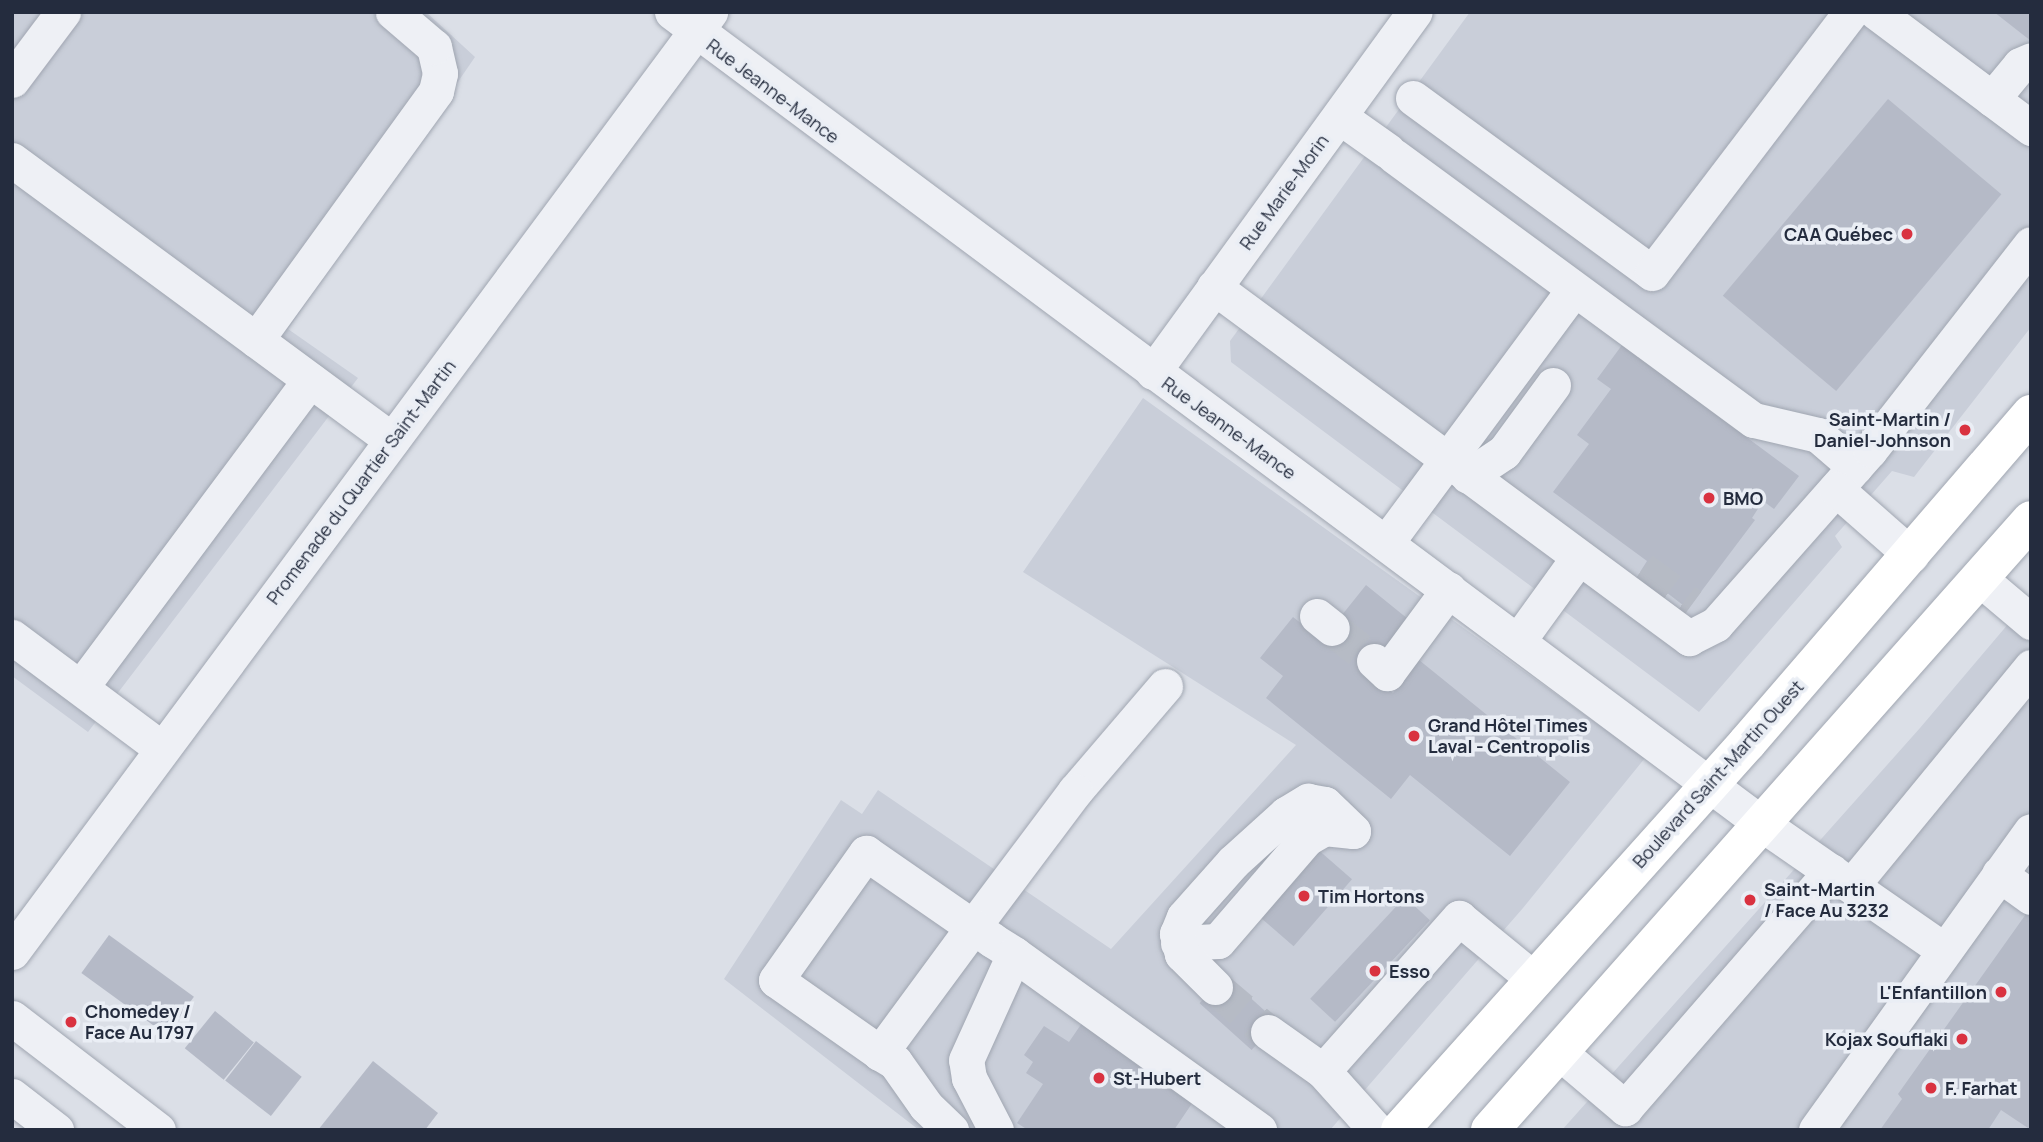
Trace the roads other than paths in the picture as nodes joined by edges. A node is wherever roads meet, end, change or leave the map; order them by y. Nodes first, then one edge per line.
1 (63, 12) edge
2 (393, 12) edge
3 (1415, 12) edge
4 (1851, 12) edge
5 (1876, 12) edge
6 (693, 19) edge
7 (2031, 60) edge
8 (12, 80) edge
9 (1413, 98) dead end
10 (1992, 99) junction
11 (1340, 117) junction
12 (2031, 128) edge
13 (12, 160) edge
14 (2031, 244) edge
15 (1214, 288) junction
16 (1573, 290) junction
17 (256, 340) junction
18 (1153, 372) junction
19 (310, 380) junction
20 (1553, 385) dead end
21 (2031, 414) edge
22 (392, 440) junction
23 (1457, 468) junction
24 (1845, 478) junction
25 (2031, 520) edge
26 (1385, 543) junction
27 (1911, 555) junction
28 (1578, 558) junction
29 (1980, 579) junction
30 (1448, 589) junction
31 (2031, 622) edge
32 (12, 637) edge
33 (1518, 640) junction
34 (1374, 661) tunnel mouth
35 (2031, 667) edge
36 (1165, 686) dead end
37 (80, 687) junction
38 (162, 749) junction
39 (1710, 784) junction
40 (1762, 824) junction
41 (2031, 831) edge
42 (1999, 874) junction
43 (1841, 878) junction
44 (2031, 897) edge
45 (974, 927) junction
46 (1178, 943) junction
47 (1944, 950) junction
48 (12, 952) edge
49 (1014, 954) junction
50 (1535, 979) junction
51 (1214, 987) tunnel mouth
52 (12, 1018) edge
53 (1268, 1032) tunnel mouth
54 (1559, 1052) junction
55 (880, 1054) junction
56 (1323, 1071) junction
57 (12, 1096) edge
58 (1616, 1119) edge
59 (1252, 1127) edge
60 (56, 1130) edge
61 (158, 1130) edge
62 (951, 1130) edge
63 (996, 1130) edge
64 (1376, 1130) edge
65 (1400, 1130) edge
66 (1490, 1130) edge
67 (1816, 1130) edge

1 - 8 street
2 - 17 street
3 - 11 street, Rue Marie-Morin
4 - 9 street
5 - 10 street
6 - 18 street, Rue Jeanne-Mance
6 - 22 street, Promenade du Quartier Saint-Martin
7 - 10 street
10 - 12 street
11 - 15 street, Rue Marie-Morin
11 - 16 street
13 - 17 street
14 - 24 street
15 - 18 street, Rue Marie-Morin
15 - 23 street
16 - 23 street
16 - 24 street
17 - 19 street
18 - 26 street, Rue Jeanne-Mance
19 - 22 street
19 - 37 street
20 - 23 street
21 - 27 main road, Boulevard Saint-Martin Ouest
22 - 38 street, Promenade du Quartier Saint-Martin
23 - 26 street
23 - 28 street
24 - 27 street
24 - 28 street
25 - 29 main road
26 - 30 street, Rue Jeanne-Mance
27 - 39 main road, Boulevard Saint-Martin Ouest
28 - 33 street
29 - 31 street
29 - 40 main road
30 - 33 street, Rue Jeanne-Mance
30 - 34 street
32 - 37 street
33 - 39 street, Rue Jeanne-Mance
35 - 43 street
36 - 45 street
37 - 38 street
38 - 48 street, Promenade du Quartier Saint-Martin
39 - 40 street, Rue Jeanne-Mance
39 - 50 main road, Boulevard Saint-Martin Ouest
40 - 43 street, Rue Jeanne-Mance
40 - 54 main road
41 - 42 street
42 - 44 street
42 - 47 street
43 - 47 street, Rue Jeanne-Mance
43 - 58 street
45 - 49 street
45 - 55 street
45 - 55 street
46 - 46 street
46 - 51 street
47 - 67 street
49 - 59 street
49 - 63 street
50 - 56 street
50 - 65 main road, Boulevard Saint-Martin Ouest
52 - 61 street
53 - 56 street
54 - 58 street
54 - 66 main road
55 - 62 street
56 - 64 street
57 - 60 street

